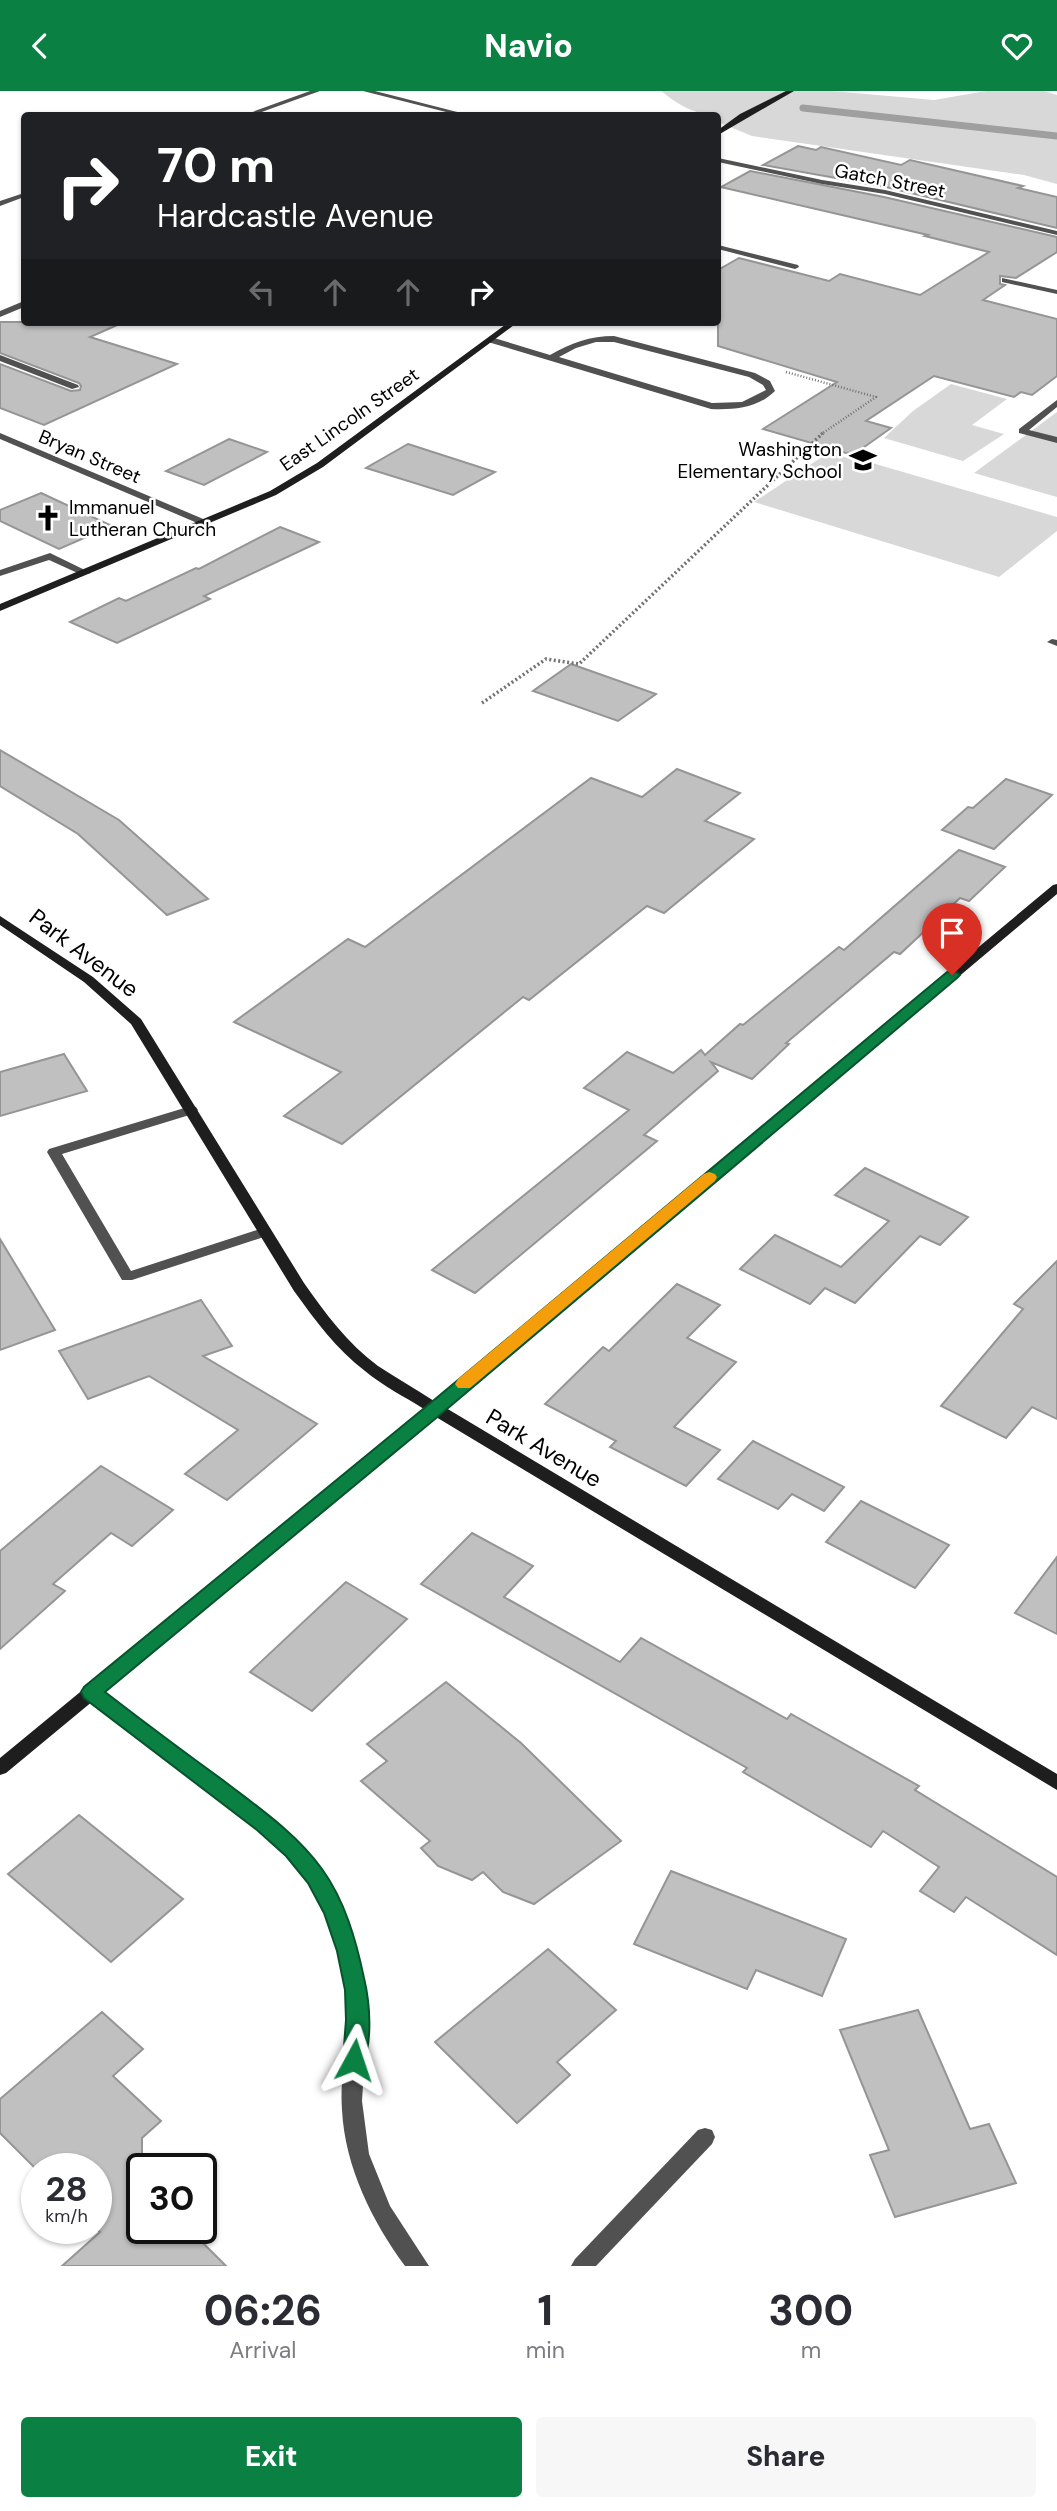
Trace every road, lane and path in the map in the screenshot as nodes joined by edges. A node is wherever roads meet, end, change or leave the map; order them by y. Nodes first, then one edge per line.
1 (317, 91) edge
2 (366, 91) edge
3 (791, 91) edge
4 (257, 112) edge
5 (453, 112) edge
6 (721, 131) edge
7 (721, 161) edge
8 (21, 196) edge
9 (0, 204) edge
10 (1057, 233) edge
11 (721, 248) edge
12 (795, 267) dead end
13 (1005, 280) dead end
14 (1057, 292) edge
15 (21, 305) edge
16 (0, 314) edge
17 (509, 326) edge
18 (491, 339) junction
19 (0, 358) edge
20 (550, 359) junction
21 (783, 371) dead end
22 (75, 387) dead end
23 (1057, 403) edge
24 (0, 436) edge
25 (1057, 440) edge
26 (205, 523) junction
27 (0, 573) edge
28 (86, 573) junction
29 (0, 608) edge
30 (482, 703) dead end
31 (1057, 888) edge
32 (0, 920) edge
33 (191, 1110) junction
34 (265, 1232) junction
35 (435, 1409) junction
36 (91, 1692) junction
37 (0, 1768) edge
38 (1057, 1783) edge
39 (705, 2137) dead end
40 (418, 2266) edge
41 (582, 2266) edge

1 - 4 street
2 - 5 street
3 - 6 street
7 - 10 street, Gatch Street
8 - 9 street
11 - 12 street
13 - 14 street
15 - 16 street
17 - 18 street, East Lincoln Street
18 - 20 street
18 - 26 street, East Lincoln Street
19 - 22 street
20 - 20 street
21 - 30 path
23 - 25 street
24 - 26 street, Bryan Street
26 - 28 street, East Lincoln Street
27 - 28 street
28 - 29 street, East Lincoln Street
31 - 35 street
32 - 33 street, Park Avenue
33 - 34 street, Park Avenue
33 - 34 street
34 - 35 street, Park Avenue
35 - 36 street
35 - 38 street, Park Avenue
36 - 37 street
36 - 40 street
39 - 41 street

